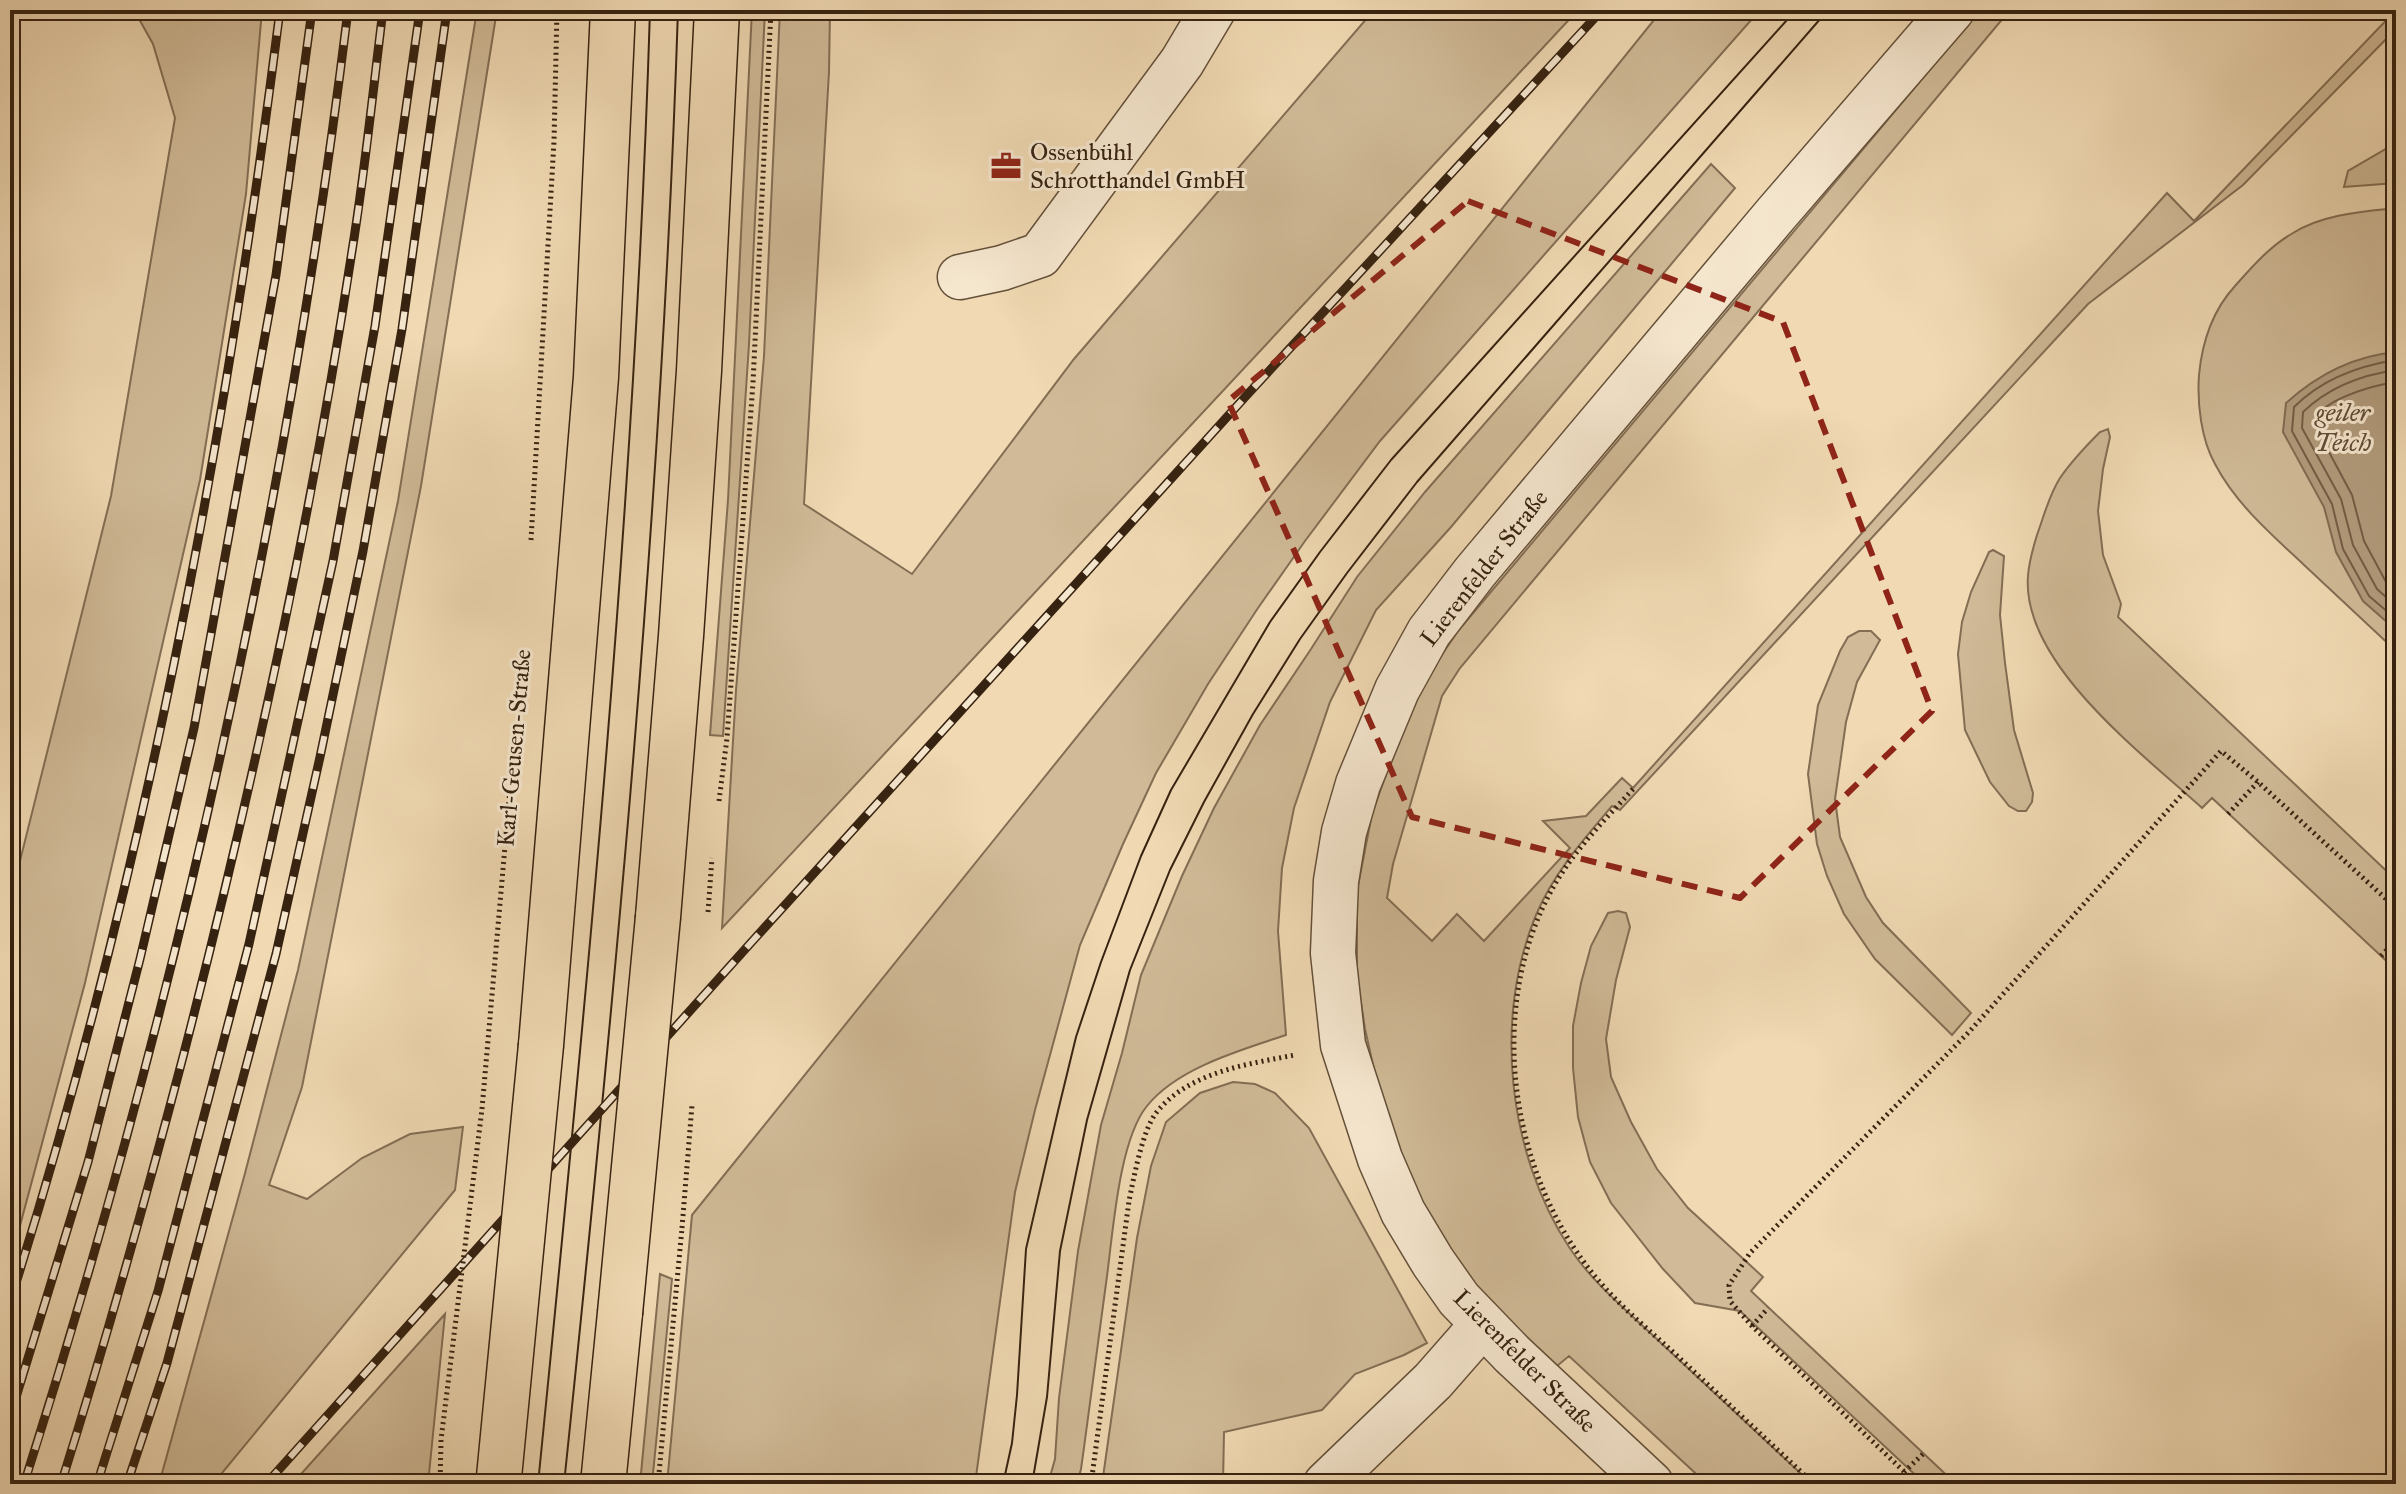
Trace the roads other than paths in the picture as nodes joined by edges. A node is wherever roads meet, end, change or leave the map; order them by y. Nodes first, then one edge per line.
1 (613, 10) edge
2 (717, 10) edge
3 (1213, 10) edge
4 (1952, 10) edge
5 (960, 277) dead end
6 (1483, 1324) junction
7 (499, 1481) edge
8 (603, 1484) edge
9 (1326, 1484) edge
10 (1651, 1484) edge

1 - 7 main road, bridge
2 - 8 main road, bridge
3 - 5 street
4 - 6 street, Lierenfelder Straße
6 - 9 street
6 - 10 street, Lierenfelder Straße

